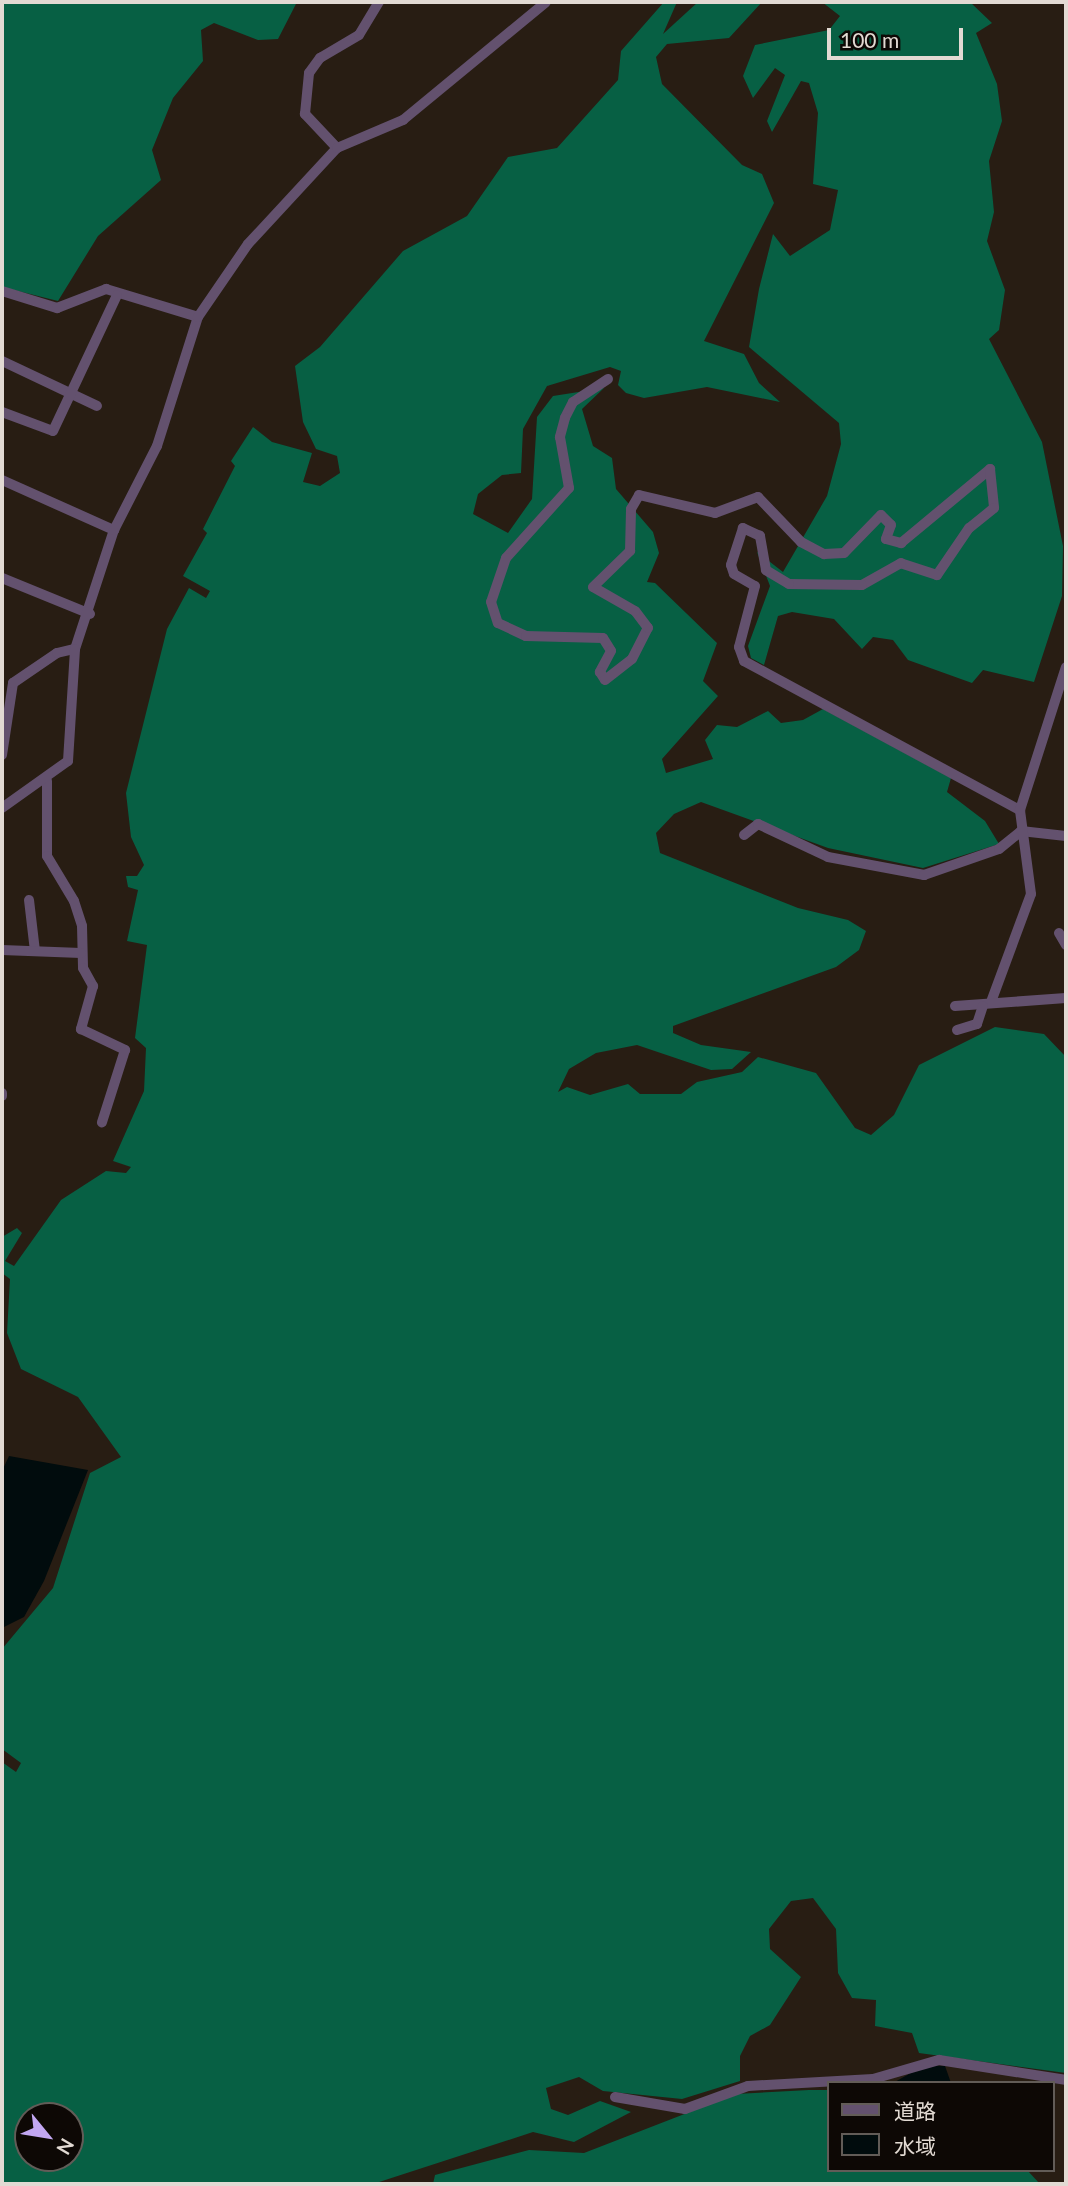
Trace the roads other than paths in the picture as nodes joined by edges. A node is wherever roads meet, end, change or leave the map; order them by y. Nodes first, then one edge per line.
1 (379, 2) edge
2 (546, 2) edge
3 (337, 148) junction
4 (2, 291) edge
5 (117, 295) junction
6 (198, 317) junction
7 (2, 361) edge
8 (608, 379) dead end
9 (70, 394) junction
10 (97, 407) dead end
11 (2, 412) edge
12 (2, 480) edge
13 (114, 530) junction
14 (4, 579) edge
15 (2, 593) edge
16 (90, 614) junction
17 (75, 649) junction
18 (1066, 667) edge
19 (1062, 695) edge
20 (2, 755) edge
21 (47, 781) junction
22 (2, 808) edge
23 (1020, 810) junction
24 (1021, 831) junction
25 (744, 835) dead end
26 (1066, 836) edge
27 (29, 900) dead end
28 (1059, 933) dead end
29 (1066, 945) edge
30 (2, 950) edge
31 (35, 951) junction
32 (81, 953) junction
33 (1066, 998) edge
34 (987, 1004) junction
35 (954, 1006) dead end
36 (957, 1030) dead end
37 (102, 1122) dead end
38 (1066, 2080) edge
39 (837, 2081) edge
40 (827, 2082) edge
41 (615, 2097) dead end

1 - 3 street
2 - 3 street
3 - 6 street
4 - 5 street
5 - 6 street
5 - 9 street
6 - 13 street
7 - 9 street
8 - 23 street
9 - 10 street
9 - 11 street
12 - 13 street
13 - 16 street
14 - 15 street
14 - 16 street
16 - 17 street
17 - 20 street
17 - 21 street
18 - 19 street
19 - 23 street
21 - 22 street
21 - 32 street
23 - 24 street
24 - 25 street
24 - 26 street
24 - 34 street
27 - 31 street
28 - 29 street
30 - 31 street
31 - 32 street
32 - 37 street
33 - 34 street
34 - 35 street
34 - 36 street
38 - 39 street
40 - 41 street

